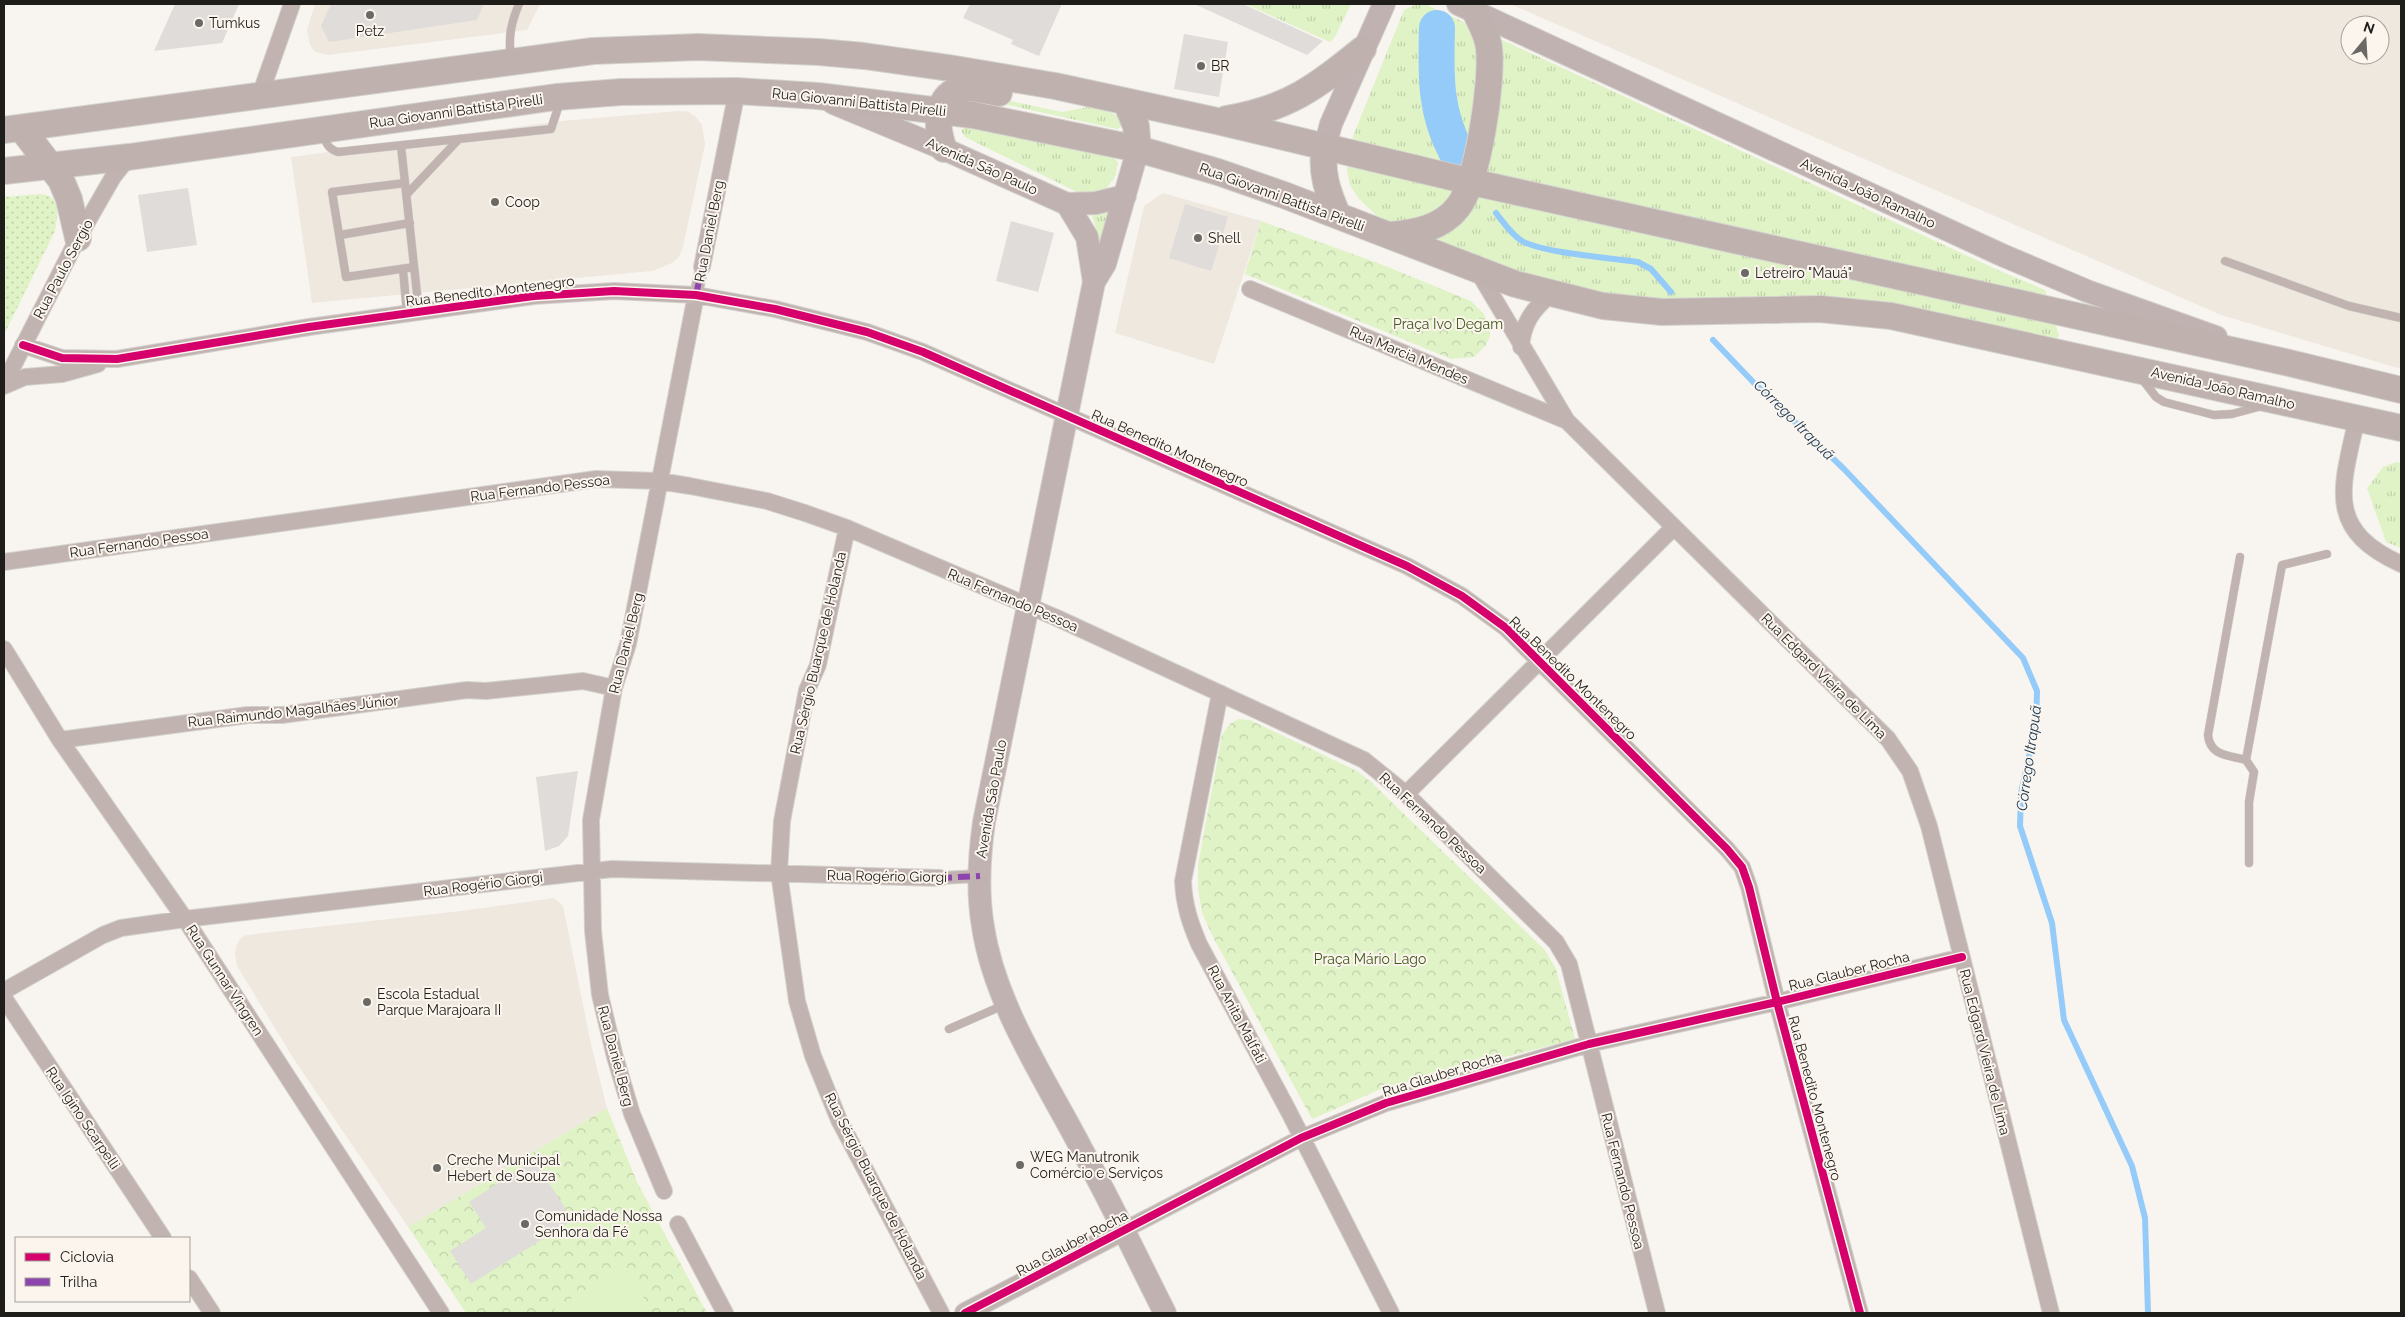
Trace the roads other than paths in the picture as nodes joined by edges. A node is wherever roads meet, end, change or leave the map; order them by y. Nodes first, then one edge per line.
1 (292, 4) edge
2 (519, 4) edge
3 (1384, 4) edge
4 (1467, 8) edge
5 (1363, 48) junction
6 (512, 62) junction
7 (1055, 86) junction
8 (737, 91) junction
9 (260, 95) junction
10 (818, 96) junction
11 (556, 97) junction
12 (1126, 102) junction
13 (940, 110) junction
14 (1217, 120) junction
15 (13, 129) edge
16 (322, 130) junction
17 (459, 139) junction
18 (401, 146) junction
19 (1325, 146) junction
20 (944, 149) junction
21 (1138, 149) junction
22 (129, 157) junction
23 (52, 166) junction
24 (4, 171) edge
25 (1472, 182) junction
26 (405, 183) junction
27 (407, 194) junction
28 (1125, 196) junction
29 (1067, 204) junction
30 (1338, 216) junction
31 (410, 223) junction
32 (340, 235) junction
33 (1387, 236) junction
34 (78, 238) junction
35 (2225, 260) dead end
36 (414, 267) junction
37 (702, 267) joint
38 (403, 269) junction
39 (1477, 270) junction
40 (1094, 282) junction
41 (1250, 289) dead end
42 (1550, 294) junction
43 (696, 295) junction
44 (1689, 311) joint
45 (413, 313) junction
46 (2401, 318) edge
47 (23, 345) junction
48 (1521, 347) junction
49 (117, 359) junction
50 (2286, 362) junction
51 (4, 385) edge
52 (2401, 390) edge
53 (1067, 418) junction
54 (2357, 418) junction
55 (1568, 421) junction
56 (2401, 428) edge
57 (659, 481) junction
58 (1674, 527) junction
59 (847, 528) junction
60 (2327, 554) dead end
61 (2240, 557) dead end
62 (4, 562) edge
63 (2401, 564) edge
64 (1028, 606) junction
65 (4, 649) edge
66 (1539, 660) junction
67 (614, 688) junction
68 (1220, 694) junction
69 (60, 740) junction
70 (2246, 760) junction
71 (1406, 794) junction
72 (2249, 863) dead end
73 (591, 871) junction
74 (779, 873) junction
75 (980, 876) junction
76 (940, 878) joint
77 (185, 918) junction
78 (1962, 957) junction
79 (4, 991) edge
80 (4, 998) edge
81 (1777, 1002) junction
82 (1006, 1004) junction
83 (949, 1029) dead end
84 (1589, 1044) junction
85 (1301, 1138) junction
86 (664, 1191) dead end
87 (678, 1224) dead end
88 (1124, 1230) junction
89 (162, 1237) edge
90 (190, 1280) edge
91 (212, 1313) edge
92 (442, 1313) edge
93 (725, 1313) edge
94 (942, 1313) edge
95 (965, 1313) edge
96 (1165, 1313) edge
97 (1391, 1313) edge
98 (1657, 1313) edge
99 (1860, 1313) edge
100 (2051, 1313) edge

1 - 9 street
2 - 6 lane
3 - 5 main road
4 - 25 highway
4 - 50 main road, Avenida João Ramalho
5 - 14 highway
5 - 19 main road
6 - 7 highway
6 - 9 highway
7 - 12 highway
7 - 13 highway
8 - 10 highway, Rua Giovanni Battista Pirelli
8 - 11 highway, Rua Giovanni Battista Pirelli
8 - 37 street, Rua Daniel Berg
9 - 15 highway
10 - 13 highway, Rua Giovanni Battista Pirelli
10 - 20 main road, Avenida São Paulo
11 - 16 highway, Rua Giovanni Battista Pirelli
11 - 17 lane
12 - 14 highway
12 - 21 highway
13 - 20 highway
13 - 21 highway, Rua Giovanni Battista Pirelli
14 - 19 highway
15 - 23 highway
16 - 18 lane
16 - 22 highway, Rua Giovanni Battista Pirelli
17 - 18 lane
17 - 27 lane
18 - 26 lane
19 - 25 highway
19 - 30 highway
20 - 29 main road, Avenida São Paulo
21 - 28 main road, Avenida São Paulo
21 - 30 highway, Rua Giovanni Battista Pirelli
22 - 23 highway, Rua Giovanni Battista Pirelli
22 - 34 street, Rua Paulo Sergio
23 - 24 highway, Rua Giovanni Battista Pirelli
23 - 34 highway
25 - 33 highway
25 - 50 highway, Avenida João Ramalho
26 - 27 lane
26 - 32 lane
27 - 31 lane
28 - 29 main road
28 - 40 main road, Avenida São Paulo
29 - 40 main road, Avenida São Paulo
30 - 33 highway, Rua Giovanni Battista Pirelli
31 - 32 lane
31 - 36 lane
32 - 38 lane
33 - 39 highway, Rua Giovanni Battista Pirelli
34 - 47 street, Rua Paulo Sergio
35 - 46 lane
36 - 38 lane
36 - 45 lane
37 - 43 street, Rua Daniel Berg
38 - 45 lane
39 - 42 highway, Rua Giovanni Battista Pirelli
39 - 48 street, Rua Edgard Vieira de Lima
40 - 53 main road, Avenida São Paulo
41 - 55 street, Rua Marcia Mendes
42 - 44 highway, Rua Giovanni Battista Pirelli
42 - 48 street
43 - 45 street, Rua Benedito Montenegro
43 - 53 street, Rua Benedito Montenegro
43 - 57 street, Rua Daniel Berg
44 - 54 highway, Avenida João Ramalho
45 - 49 street, Rua Benedito Montenegro
47 - 49 street, Rua Benedito Montenegro
47 - 51 street, Rua Paulo Sergio
48 - 55 street, Rua Edgard Vieira de Lima
49 - 51 street
50 - 52 highway, Avenida João Ramalho
53 - 64 main road, Avenida São Paulo
53 - 66 street, Rua Benedito Montenegro
54 - 56 highway, Avenida João Ramalho
54 - 63 street
55 - 58 street, Rua Edgard Vieira de Lima
57 - 59 street, Rua Fernando Pessoa
57 - 62 street, Rua Fernando Pessoa
57 - 67 street, Rua Daniel Berg
58 - 66 street
58 - 78 street, Rua Edgard Vieira de Lima
59 - 64 street, Rua Fernando Pessoa
59 - 74 street, Rua Sérgio Buarque de Holanda
60 - 70 lane
61 - 70 lane
64 - 68 street, Rua Fernando Pessoa
64 - 75 main road, Avenida São Paulo
65 - 69 street, Rua Gunnar Vingren
66 - 71 street
66 - 81 street, Rua Benedito Montenegro
67 - 69 street, Rua Raimundo Magalhães Júnior
67 - 73 street, Rua Daniel Berg
68 - 71 street, Rua Fernando Pessoa
68 - 85 street, Rua Anita Malfati
69 - 77 street, Rua Gunnar Vingren
70 - 72 lane
71 - 84 street, Rua Fernando Pessoa
73 - 74 street, Rua Rogério Giorgi
73 - 77 street, Rua Rogério Giorgi
73 - 86 street, Rua Daniel Berg
74 - 76 street, Rua Rogério Giorgi
74 - 94 street, Rua Sérgio Buarque de Holanda
75 - 76 street, Rua Rogério Giorgi
75 - 82 main road, Avenida São Paulo
77 - 79 street, Rua Rogério Giorgi
77 - 92 street, Rua Gunnar Vingren
78 - 81 street, Rua Glauber Rocha
78 - 100 street, Rua Edgard Vieira de Lima
80 - 89 street, Rua Igino Scarpelli
81 - 84 street, Rua Glauber Rocha
81 - 99 street, Rua Benedito Montenegro
82 - 83 lane
82 - 88 main road, Avenida São Paulo
84 - 85 street, Rua Glauber Rocha
84 - 98 street, Rua Fernando Pessoa
85 - 88 street, Rua Glauber Rocha
85 - 97 street, Rua Anita Malfati
87 - 93 street
88 - 95 street, Rua Glauber Rocha
88 - 96 main road, Avenida São Paulo
90 - 91 street

